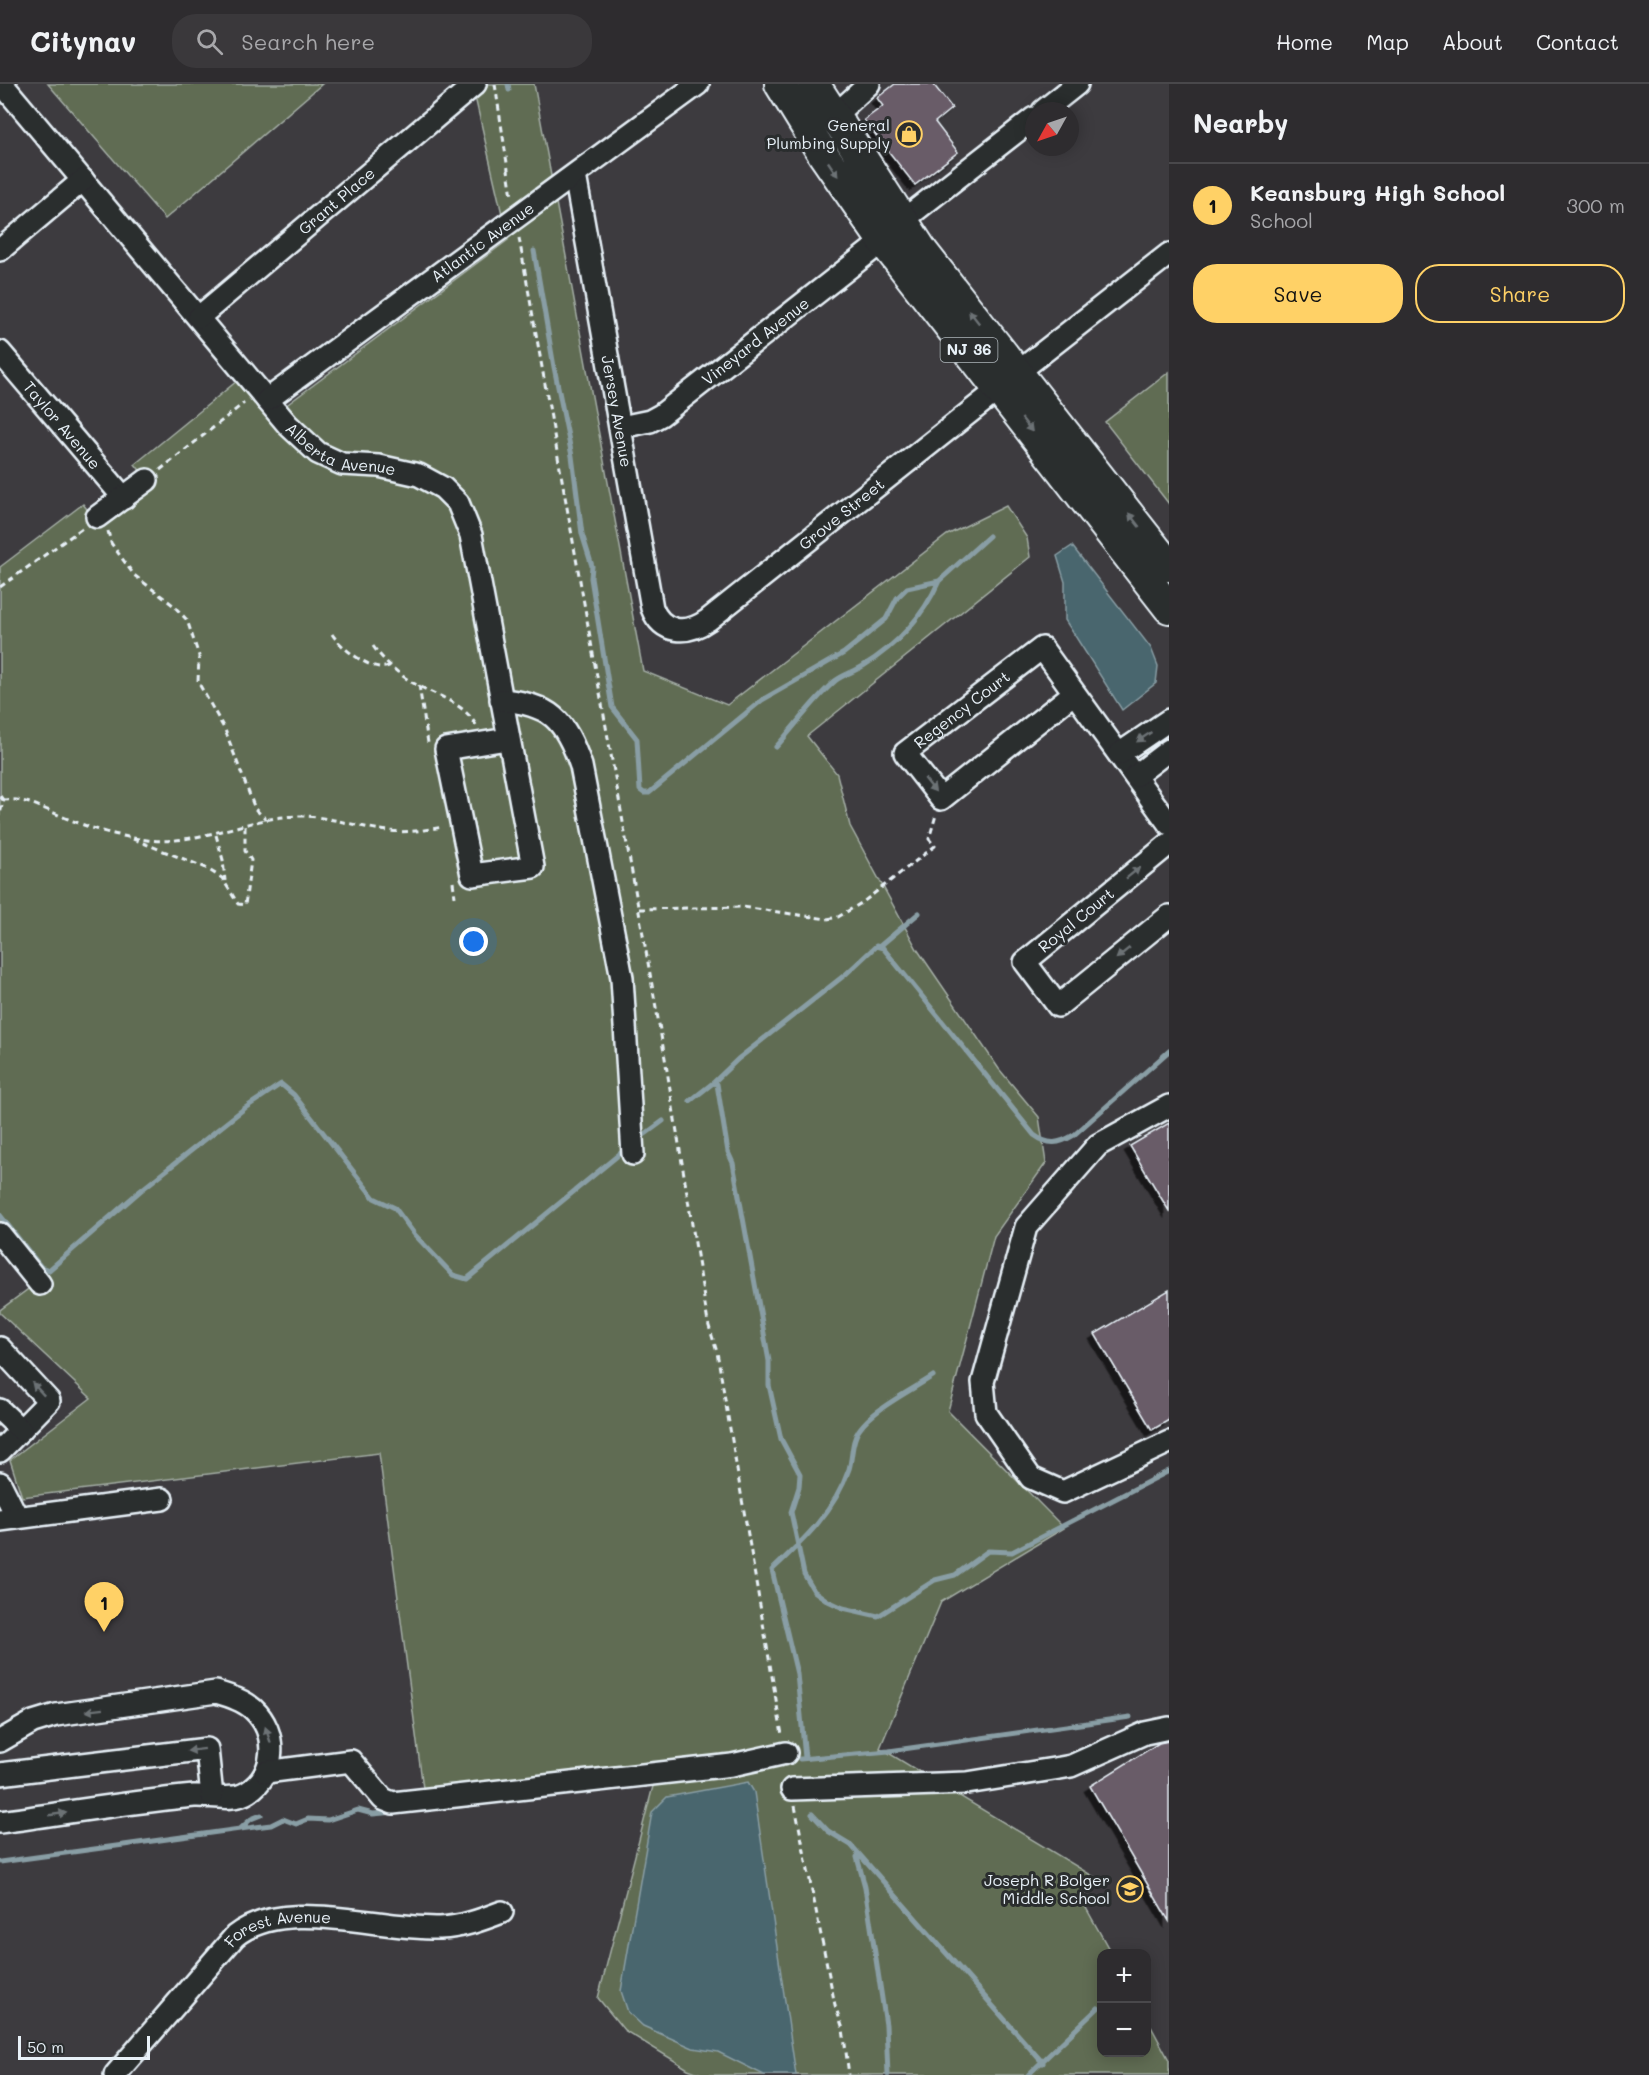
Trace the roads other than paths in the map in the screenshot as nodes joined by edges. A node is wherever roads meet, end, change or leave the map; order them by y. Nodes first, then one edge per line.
1 (2, 84) edge
2 (474, 84) edge
3 (698, 84) edge
4 (780, 84) edge
5 (814, 84) edge
6 (869, 84) edge
7 (1077, 84) edge
8 (1054, 102) edge
9 (834, 116) junction
10 (1025, 125) edge
11 (575, 175) junction
12 (83, 180) junction
13 (892, 231) junction
14 (0, 250) edge
15 (1169, 254) edge
16 (198, 317) junction
17 (0, 352) edge
18 (1009, 381) junction
19 (263, 395) junction
20 (621, 427) junction
21 (147, 480) road end
22 (124, 498) junction
23 (100, 515) road end
24 (1169, 566) edge
25 (1169, 608) edge
26 (680, 630) joint
27 (1074, 693) junction
28 (501, 700) junction
29 (1169, 720) edge
30 (507, 739) junction
31 (1169, 750) edge
32 (1119, 754) junction
33 (1135, 776) junction
34 (1169, 824) edge
35 (1169, 844) edge
36 (1169, 916) edge
37 (1169, 1106) edge
38 (633, 1154) dead end
39 (0, 1234) edge
40 (40, 1284) dead end
41 (0, 1348) edge
42 (0, 1410) edge
43 (21, 1430) junction
44 (1169, 1442) edge
45 (0, 1451) edge
46 (0, 1483) edge
47 (162, 1499) dead end
48 (8, 1519) edge
49 (1169, 1728) edge
50 (0, 1741) edge
51 (786, 1753) road end
52 (266, 1772) junction
53 (0, 1774) edge
54 (792, 1789) road end
55 (212, 1796) junction
56 (0, 1822) edge
57 (502, 1912) dead end
58 (115, 2075) edge

1 - 12 street, Alberta Avenue
2 - 16 street, Grant Place
3 - 11 street, Atlantic Avenue
4 -> 13 highway, NJ 36
5 - 9 highway, NJ 36
6 - 9 street
7 - 8 street
9 - 13 highway, NJ 36
10 - 13 street, Vineyard Avenue
11 - 19 street, Atlantic Avenue
11 - 20 street, Jersey Avenue
12 - 14 street
12 - 16 street, Alberta Avenue
13 - 18 highway, NJ 36
13 - 20 street, Vineyard Avenue
15 - 18 street, Grove Street
16 - 19 street, Alberta Avenue
17 - 22 street, Taylor Avenue
24 -> 18 highway, NJ 36
18 -> 25 highway, NJ 36
18 - 26 street, Grove Street
19 - 28 street, Alberta Avenue
20 - 26 street, Jersey Avenue
21 - 22 street
22 - 23 street
27 -> 27 street, Regency Court
27 - 32 street, Regency Court
28 - 30 street, Alberta Avenue
28 - 38 street
29 -> 32 street
30 - 30 street, Alberta Avenue
31 - 33 street
32 - 33 street, Regency Court
33 - 34 street
36 -> 35 street, Royal Court
37 - 44 street
39 - 40 street
43 -> 41 street
42 - 43 street
43 - 45 street
46 - 48 street
47 - 48 street
49 - 54 street
52 -> 50 street
51 - 52 street
52 - 55 street
55 -> 53 street
56 -> 55 street
57 - 58 street, Forest Avenue

